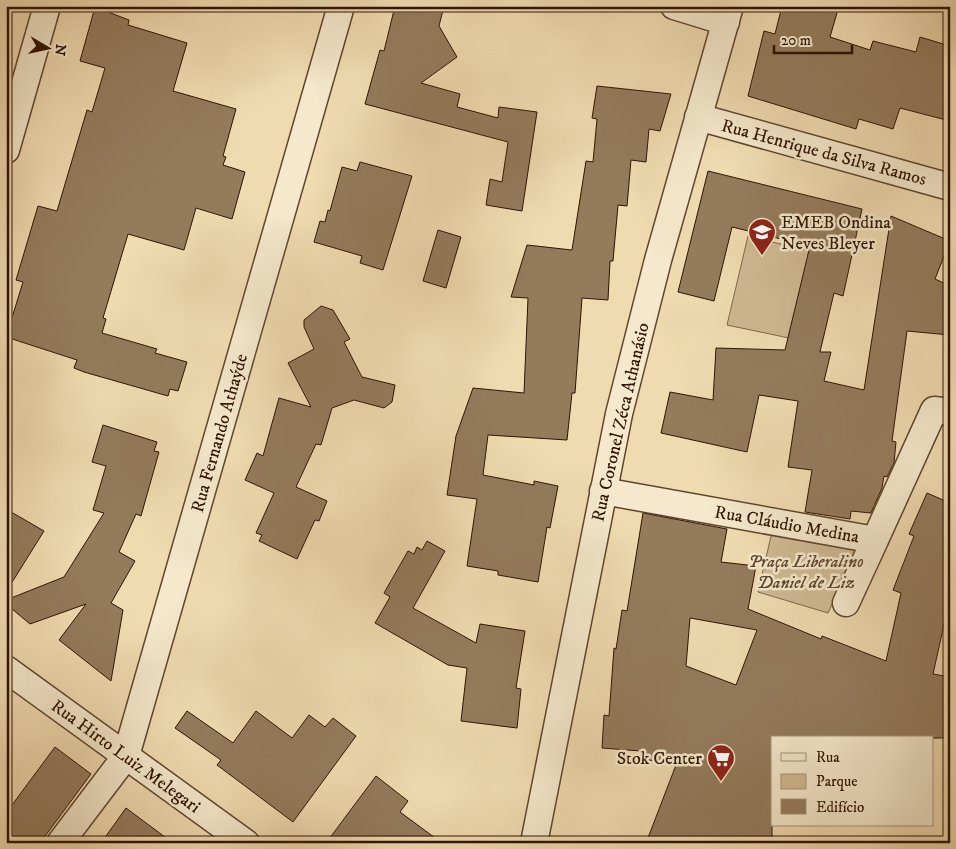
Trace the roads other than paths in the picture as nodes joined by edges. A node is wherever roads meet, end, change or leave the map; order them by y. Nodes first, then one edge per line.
1 (48, 6) edge
2 (341, 6) edge
3 (674, 6) edge
4 (728, 14) edge
5 (698, 117) junction
6 (6, 150) edge
7 (950, 187) edge
8 (950, 412) edge
9 (603, 491) junction
10 (875, 540) junction
11 (846, 603) dead end
12 (6, 669) edge
13 (126, 756) junction
14 (60, 843) edge
15 (246, 843) edge
16 (534, 843) edge

1 - 6 street
2 - 13 street, Rua Fernando Athaýde
3 - 4 street
4 - 5 street, Rua Coronel Zéca Athanásio
5 - 7 street, Rua Henrique da Silva Ramos
5 - 9 street, Rua Coronel Zéca Athanásio
8 - 10 street, Rua Cláudio Medina
9 - 10 street, Rua Cláudio Medina
9 - 16 street, Rua Coronel Zéca Athanásio
10 - 11 street
12 - 13 street, Rua Hirto Luiz Melegari
13 - 14 street, Rua Fernando Athaýde
13 - 15 street, Rua Hirto Luiz Melegari

